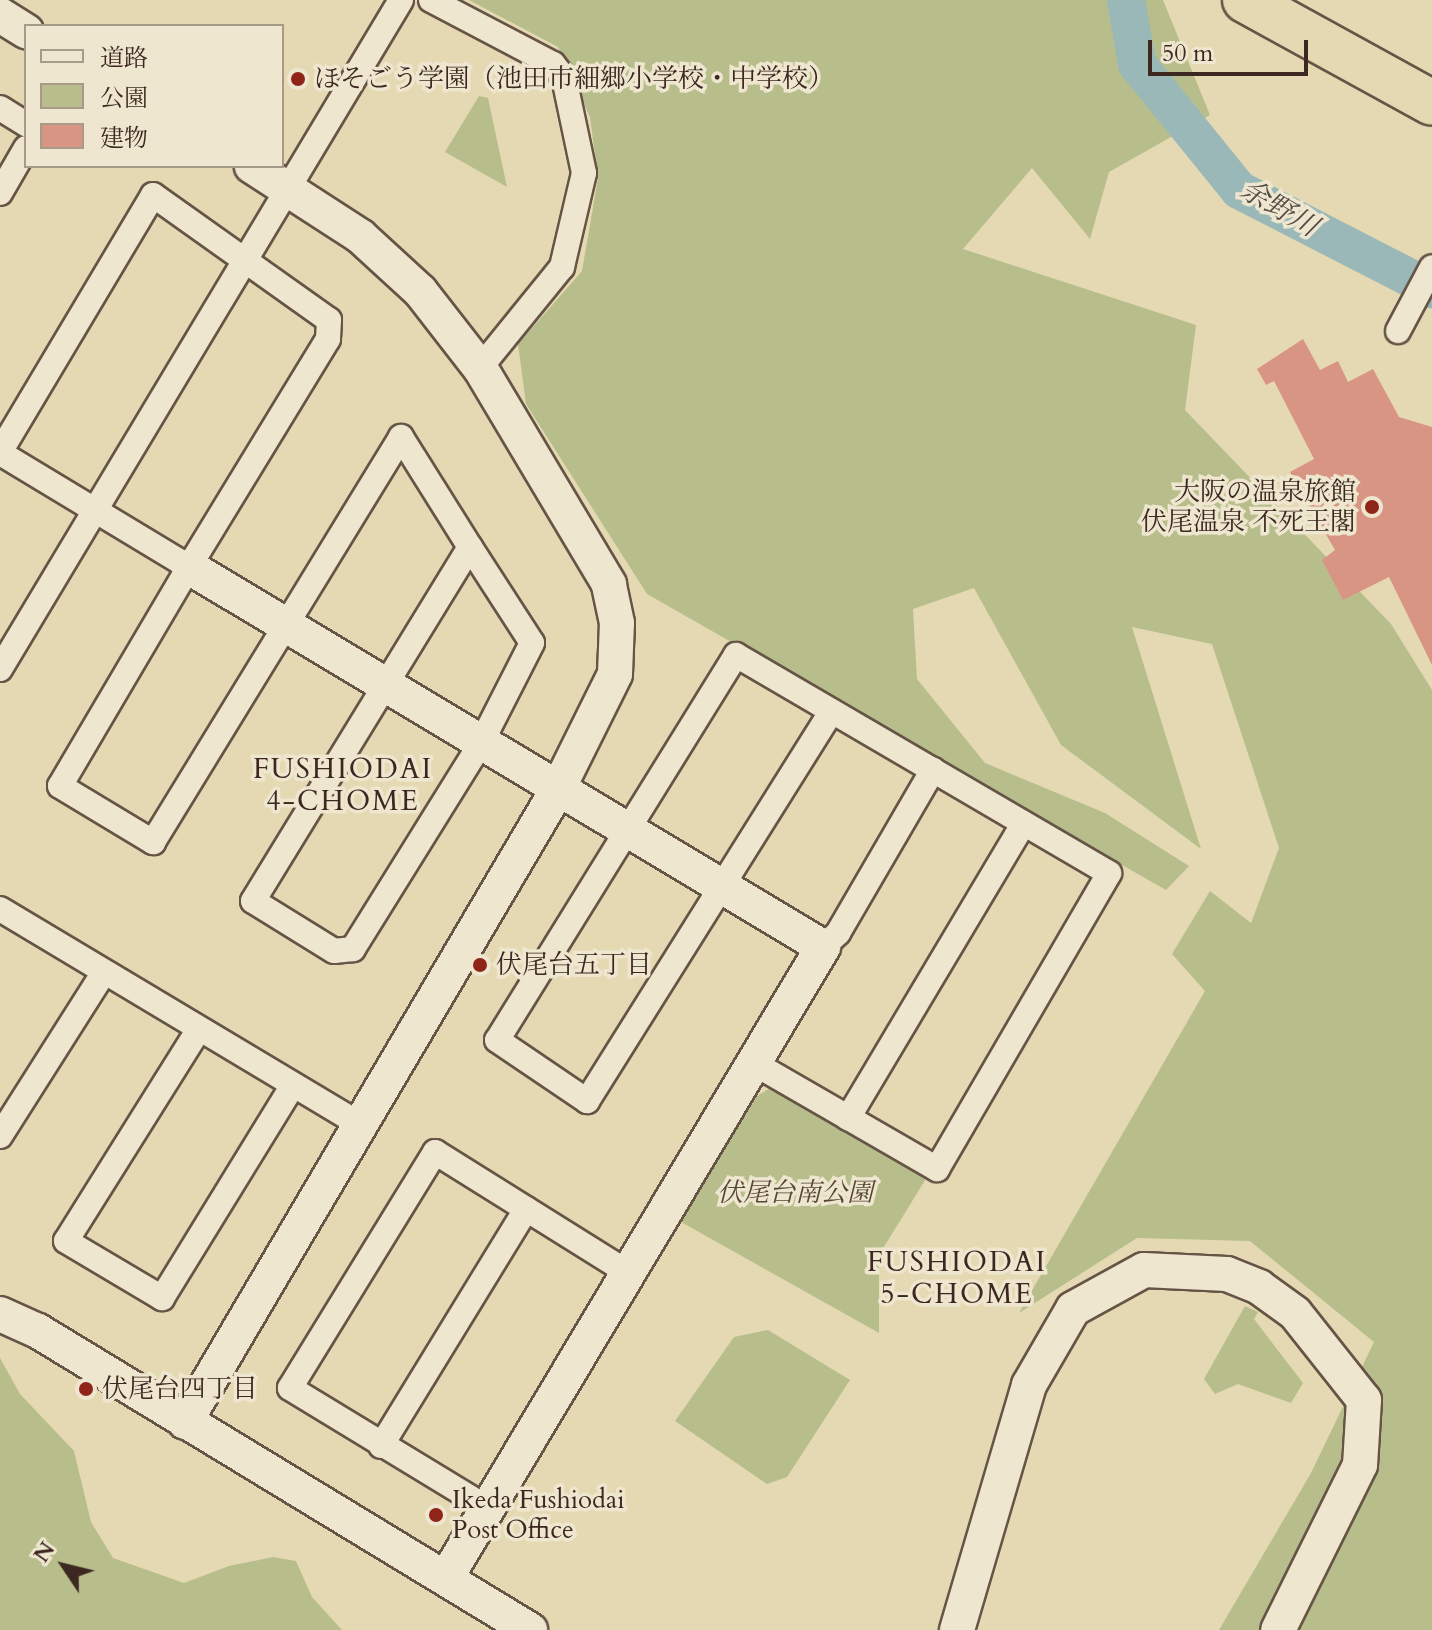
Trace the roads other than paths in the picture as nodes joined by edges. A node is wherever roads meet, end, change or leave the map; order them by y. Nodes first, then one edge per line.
1 (401, 0) edge
2 (431, 0) edge
3 (1245, 0) edge
4 (0, 15) edge
5 (24, 30) edge
6 (1432, 103) edge
7 (0, 108) edge
8 (24, 123) edge
9 (24, 151) edge
10 (255, 168) edge
11 (288, 188) junction
12 (0, 193) edge
13 (247, 256) junction
14 (1432, 267) edge
15 (1398, 331) dead end
16 (480, 368) junction
17 (0, 453) edge
18 (95, 510) junction
19 (470, 547) junction
20 (189, 567) junction
21 (285, 626) junction
22 (0, 669) edge
23 (385, 686) junction
24 (830, 713) junction
25 (481, 743) junction
26 (933, 770) junction
27 (558, 789) junction
28 (1022, 826) junction
29 (627, 830) junction
30 (721, 886) junction
31 (1, 911) edge
32 (823, 947) junction
33 (104, 972) junction
34 (199, 1029) junction
35 (757, 1065) junction
36 (293, 1085) junction
37 (848, 1118) junction
38 (357, 1123) junction
39 (0, 1136) edge
40 (526, 1209) junction
41 (629, 1273) junction
42 (0, 1314) edge
43 (185, 1422) junction
44 (381, 1446) junction
45 (489, 1509) junction
46 (446, 1578) junction
47 (530, 1630) edge
48 (957, 1630) edge
49 (1278, 1630) edge

1 - 11 street
2 - 16 street
3 - 6 highway
4 - 5 street
7 - 8 street
9 - 12 street
10 - 11 street
11 - 13 street
11 - 16 street
13 - 17 street
13 - 18 street
13 - 20 street
14 - 15 street
16 - 27 street
17 - 18 street
18 - 20 street
18 - 22 street
19 - 21 street
19 - 23 street
19 - 25 street
20 - 21 street
20 - 21 street
21 - 23 street
23 - 25 street
23 - 25 street
24 - 26 street
24 - 29 street
24 - 30 street
25 - 27 street
26 - 28 street
26 - 32 street
27 - 29 street
27 - 38 street
28 - 37 street
28 - 37 street
29 - 30 street
29 - 30 street
30 - 32 street
31 - 33 street
32 - 35 street
33 - 34 street
33 - 39 street
34 - 36 street
34 - 36 street
35 - 37 street
35 - 41 street
36 - 38 street
38 - 43 street
40 - 41 street
40 - 44 street
40 - 44 street
41 - 45 street
42 - 43 street
43 - 46 street
44 - 45 street
45 - 46 street
46 - 47 street
48 - 49 street

